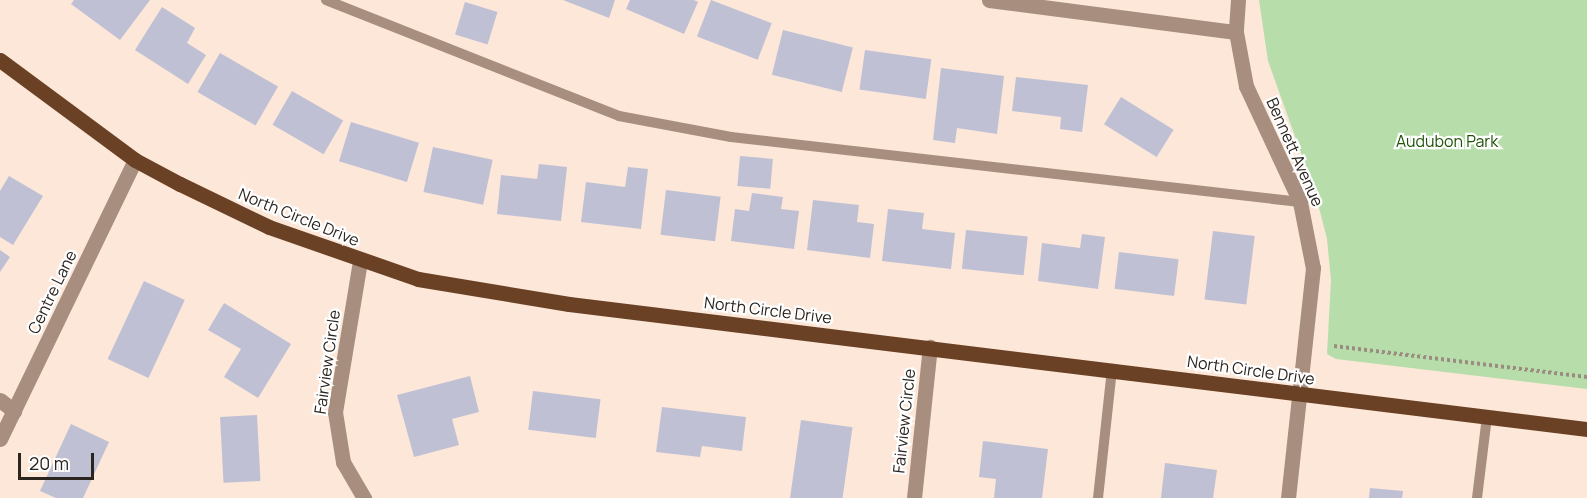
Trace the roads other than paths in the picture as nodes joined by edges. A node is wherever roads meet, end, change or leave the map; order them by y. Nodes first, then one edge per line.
1 (326, 0) edge
2 (989, 0) edge
3 (1238, 0) edge
4 (1236, 32) junction
5 (0, 60) edge
6 (135, 160) junction
7 (1300, 202) junction
8 (360, 261) junction
9 (930, 347) junction
10 (1112, 369) junction
11 (1302, 395) junction
12 (0, 400) edge
13 (14, 411) junction
14 (1487, 417) junction
15 (1587, 429) edge
16 (0, 439) edge
17 (364, 498) edge
18 (914, 498) edge
19 (1098, 498) edge
20 (1288, 498) edge
21 (1477, 498) edge

1 - 7 lane
2 - 4 street
3 - 4 street, Bennett Avenue
4 - 7 street, Bennett Avenue
5 - 6 main road, North Circle Drive
6 - 8 main road, North Circle Drive
6 - 13 street, Centre Lane
7 - 11 street, Bennett Avenue
8 - 9 main road, North Circle Drive
8 - 17 street, Fairview Circle
9 - 10 main road, North Circle Drive
9 - 18 street, Fairview Circle
10 - 11 main road, North Circle Drive
10 - 19 lane
11 - 14 main road, North Circle Drive
11 - 20 street, Bennett Avenue
12 - 13 street
13 - 16 street, Centre Lane
14 - 15 main road, North Circle Drive
14 - 21 lane

